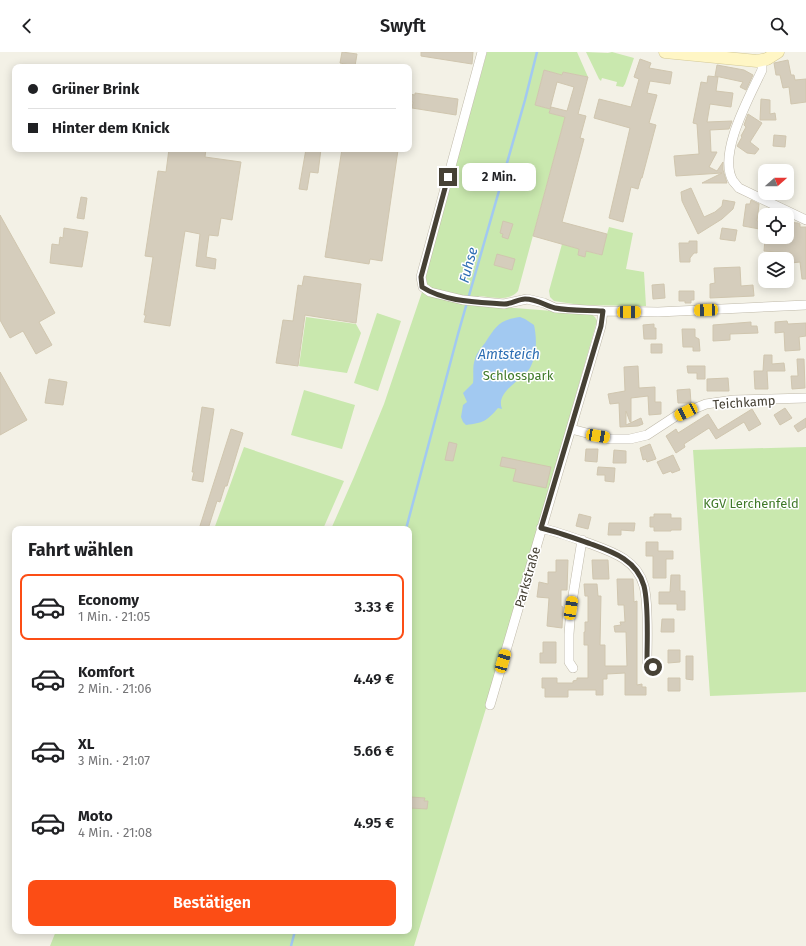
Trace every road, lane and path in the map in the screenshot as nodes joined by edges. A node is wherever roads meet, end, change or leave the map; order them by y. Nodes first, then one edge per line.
1 (482, 52) edge
2 (665, 52) edge
3 (778, 52) edge
4 (762, 60) junction
5 (806, 220) edge
6 (806, 305) edge
7 (603, 311) junction
8 (806, 398) edge
9 (571, 429) junction
10 (541, 528) junction
11 (582, 540) junction
12 (653, 667) dead end
13 (573, 668) dead end
14 (490, 705) dead end

1 - 7 street
2 - 4 main road
3 - 4 main road
4 - 5 street
6 - 7 street
7 - 9 street, Parkstraße
8 - 9 street, Teichkamp
9 - 10 street, Parkstraße
10 - 11 street
10 - 14 street, Parkstraße
11 - 12 street
11 - 13 street

